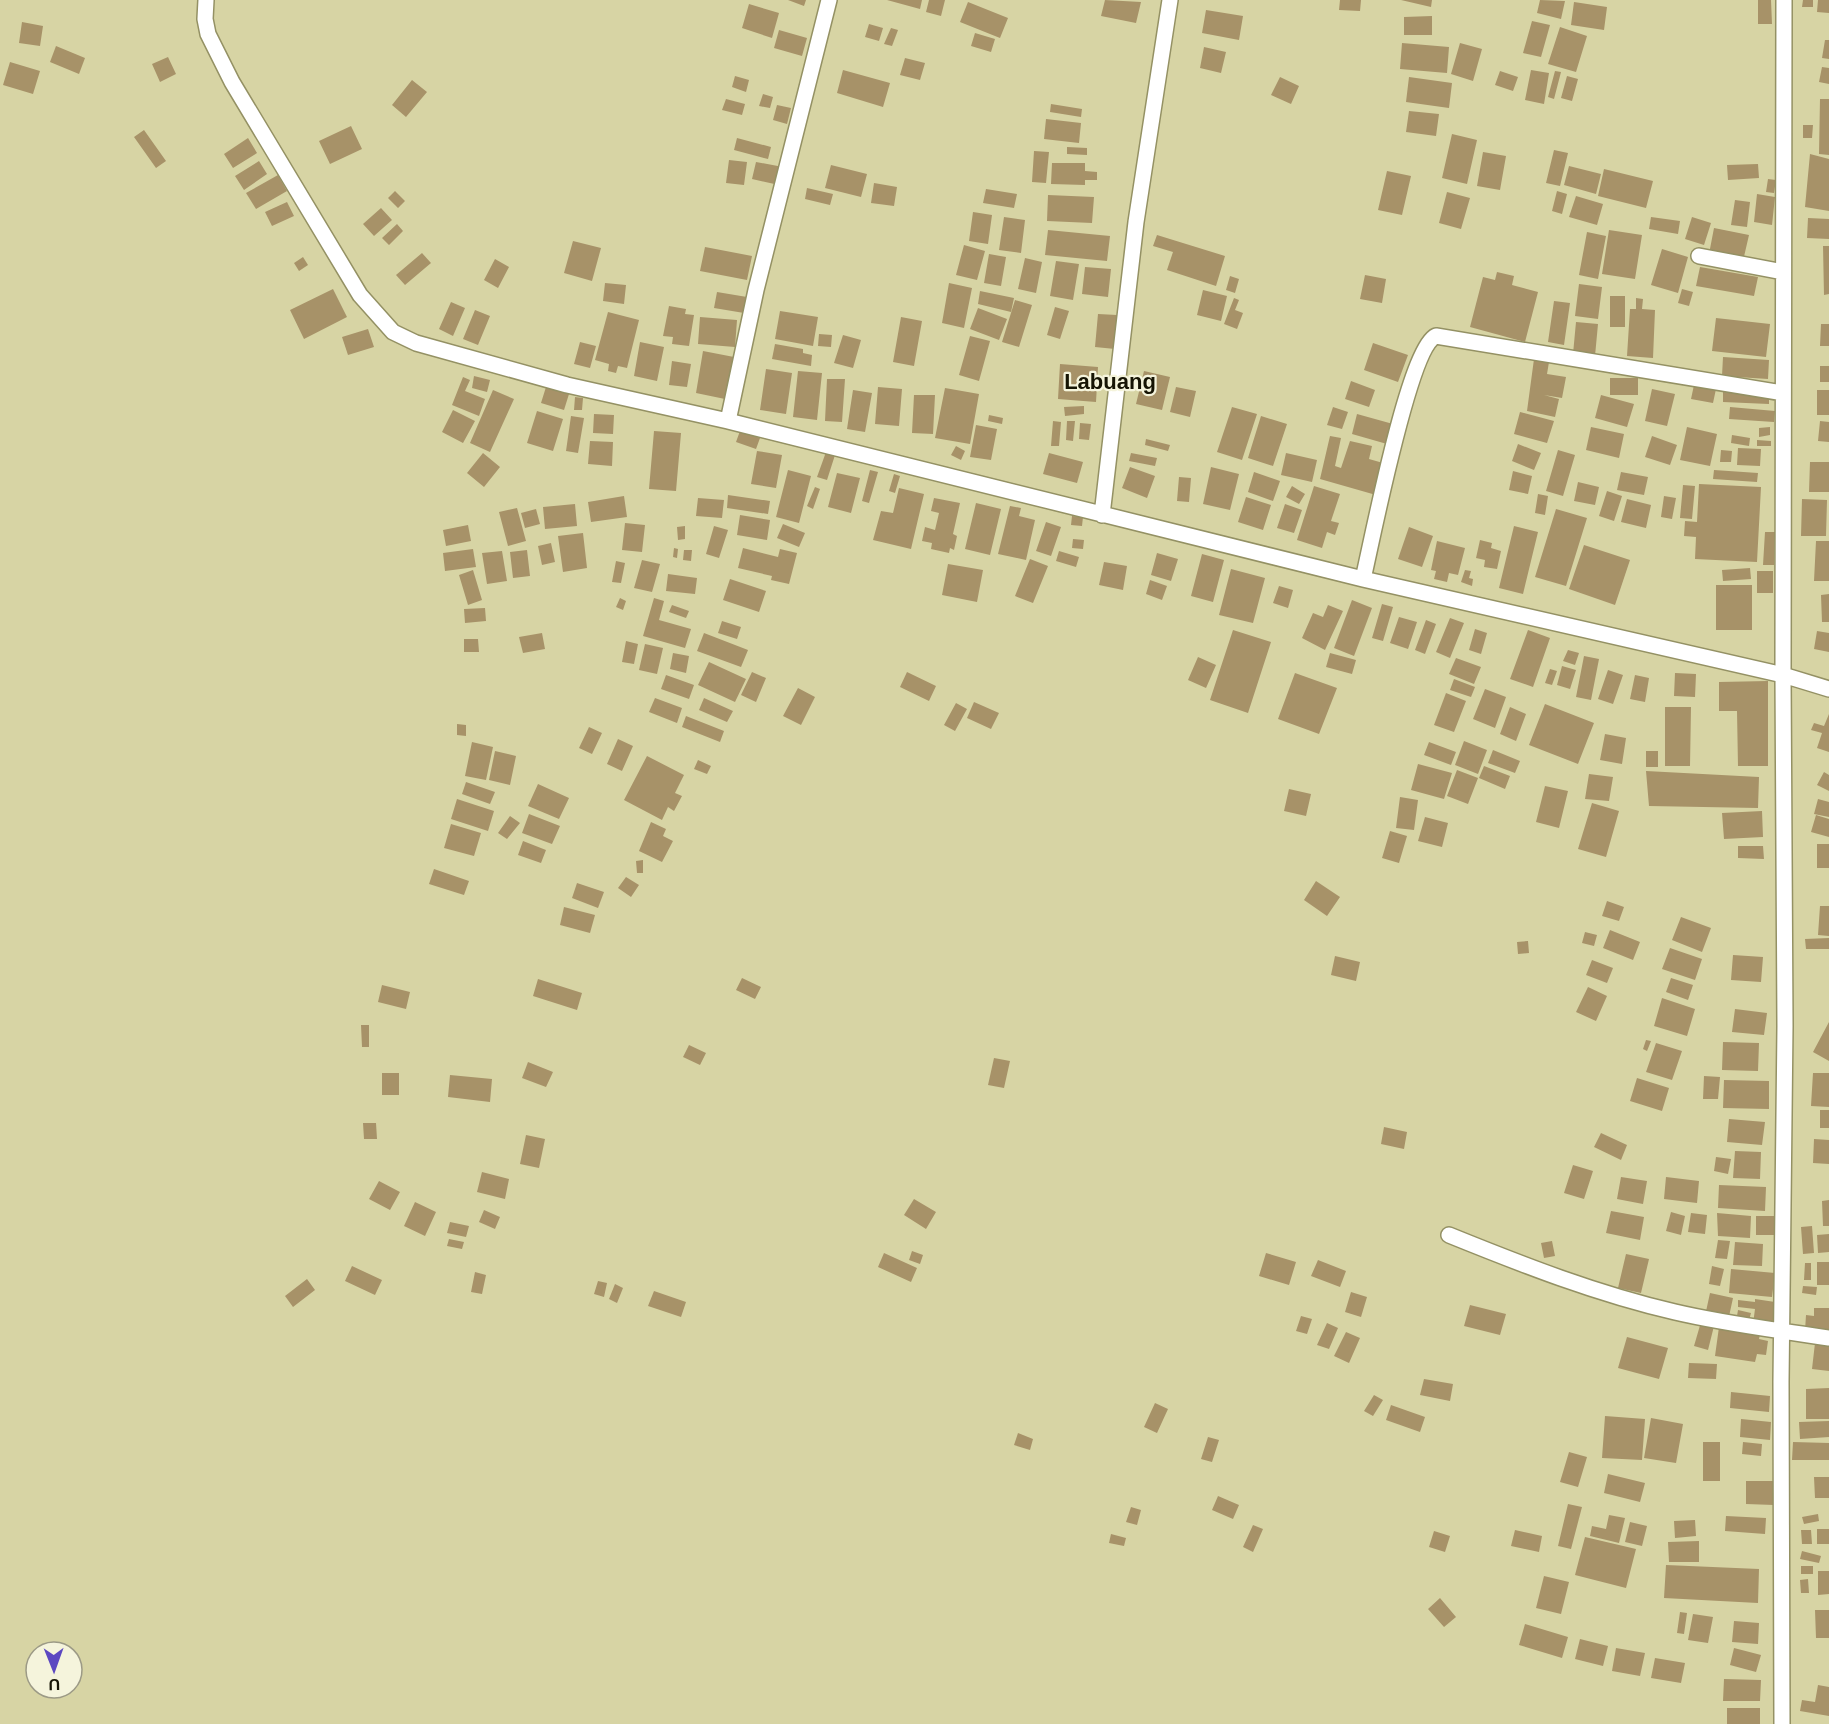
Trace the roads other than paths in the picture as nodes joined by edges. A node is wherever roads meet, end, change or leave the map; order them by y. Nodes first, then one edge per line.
1 (206, 0) edge
2 (829, 0) edge
3 (1170, 0) edge
4 (1784, 0) edge
5 (1699, 256) dead end
6 (1783, 272) junction
7 (1783, 393) junction
8 (728, 421) junction
9 (1102, 515) junction
10 (1363, 579) junction
11 (1783, 675) junction
12 (1829, 689) edge
13 (1449, 1235) dead end
14 (1782, 1331) junction
15 (1829, 1338) edge
16 (1782, 1724) edge

1 - 8 street
2 - 8 street
3 - 9 street
4 - 6 street
5 - 6 street
6 - 7 street
7 - 10 street
7 - 11 street
8 - 9 street
9 - 10 street
10 - 11 street
11 - 12 street
11 - 14 street
13 - 14 street
14 - 15 street
14 - 16 street

